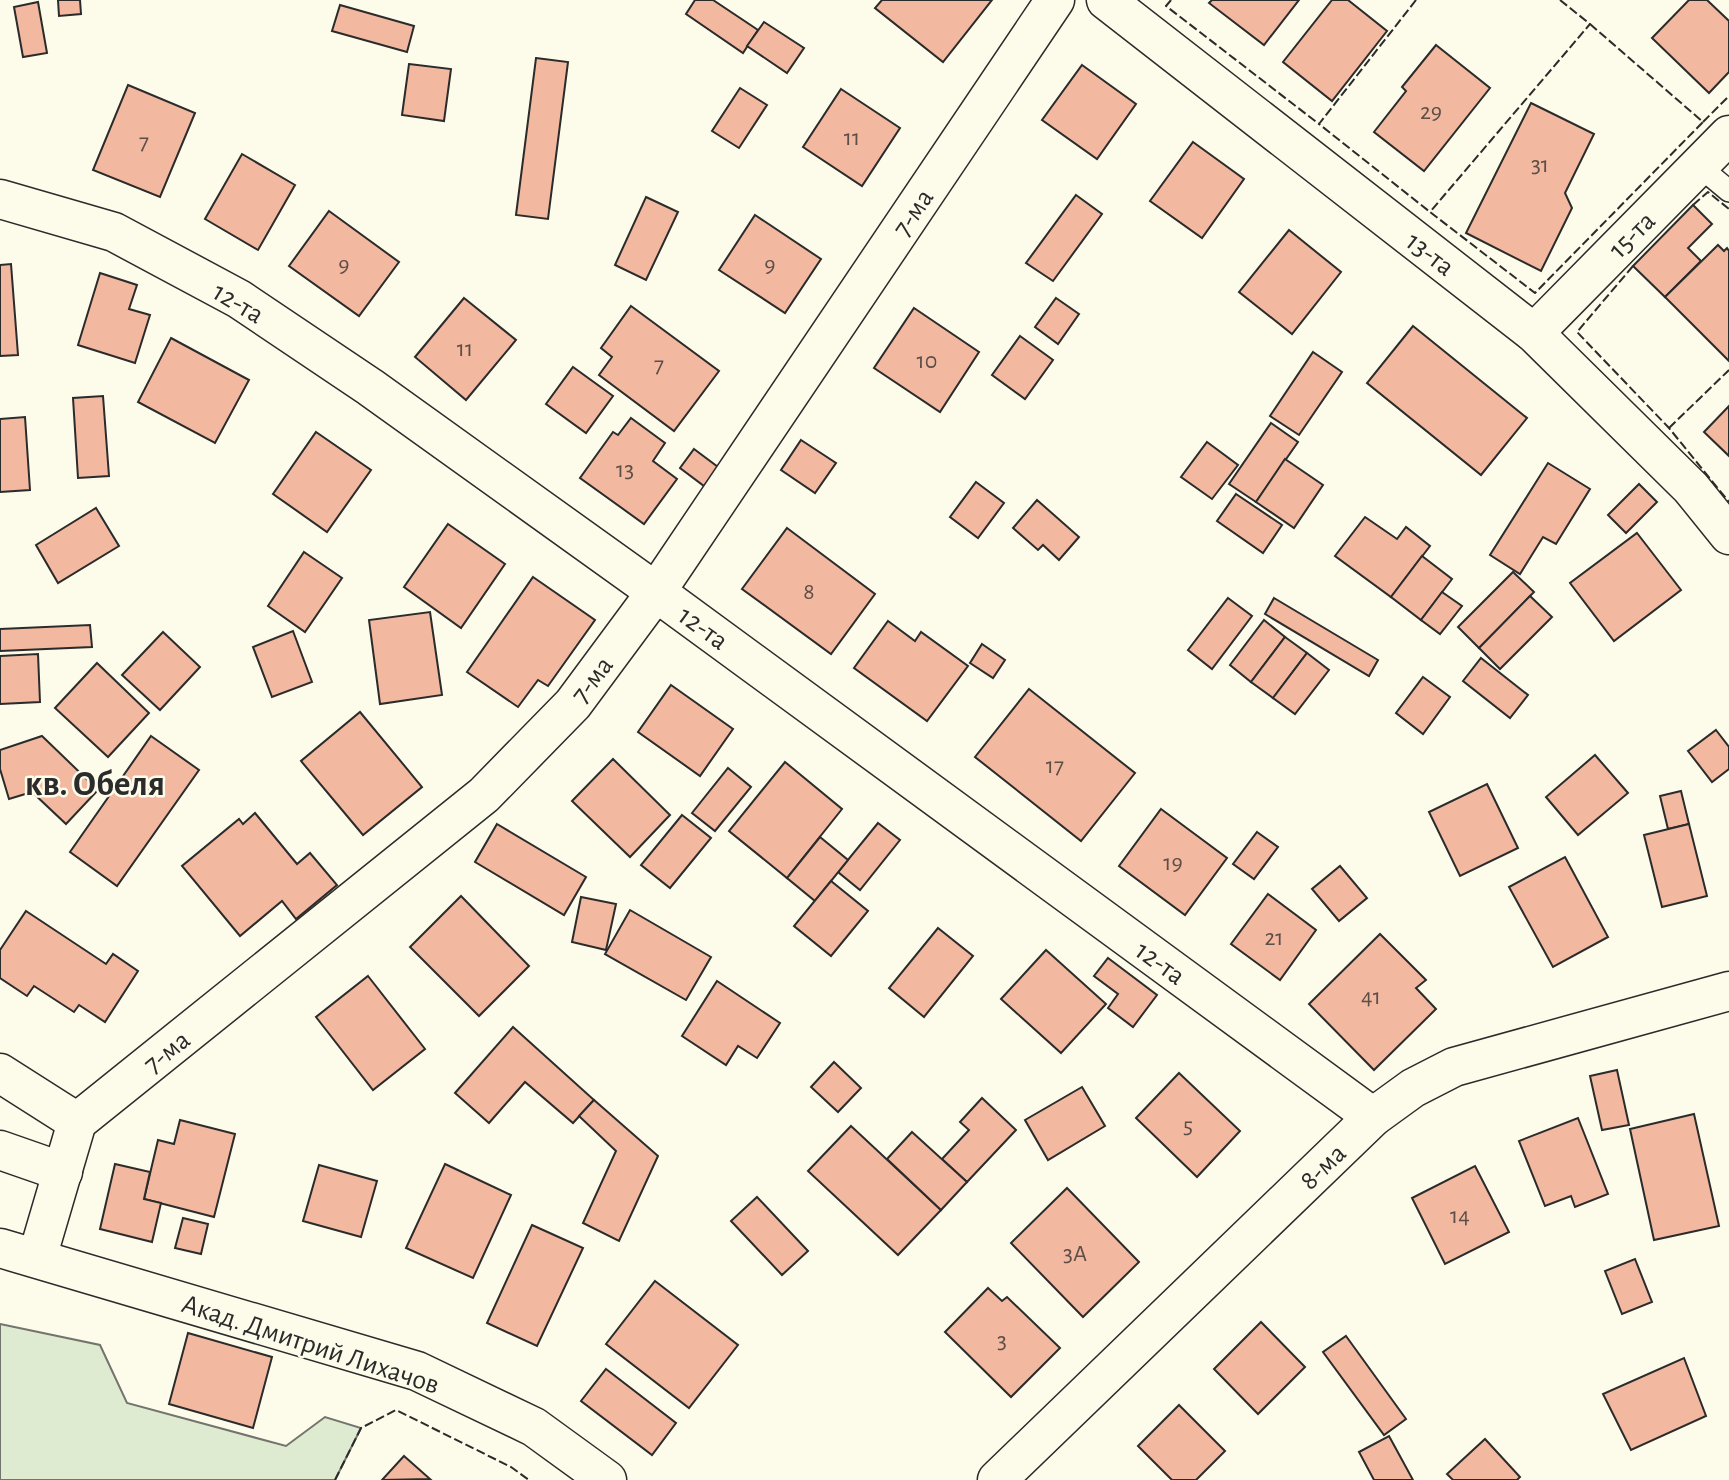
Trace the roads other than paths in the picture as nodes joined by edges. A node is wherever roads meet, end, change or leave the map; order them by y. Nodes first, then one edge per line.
1 (1055, 0) edge
2 (1106, 0) edge
3 (1729, 135) edge
4 (1699, 166) junction
5 (1729, 191) edge
6 (0, 199) edge
7 (1534, 333) junction
8 (1729, 535) edge
9 (656, 592) junction
10 (1729, 992) edge
11 (0, 1073) edge
12 (1373, 1117) junction
13 (77, 1122) junction
14 (0, 1150) edge
15 (63, 1172) junction
16 (0, 1248) edge
17 (37, 1258) junction
18 (607, 1480) edge
19 (997, 1480) edge

1 - 9 street, 7-ма
2 - 7 street, 13-та
3 - 4 street, 15-та
4 - 5 lane
4 - 7 street, 15-та
6 - 9 street, 12-та
7 - 8 street, 13-та
9 - 12 street, 12-та
9 - 13 street, 7-ма
10 - 12 street, 8-ма
11 - 13 street
12 - 19 street, 8-ма
13 - 15 street
14 - 15 street
15 - 17 street
16 - 17 street, Акад. Дмитрий Лихачов
17 - 18 street, Акад. Дмитрий Лихачов

